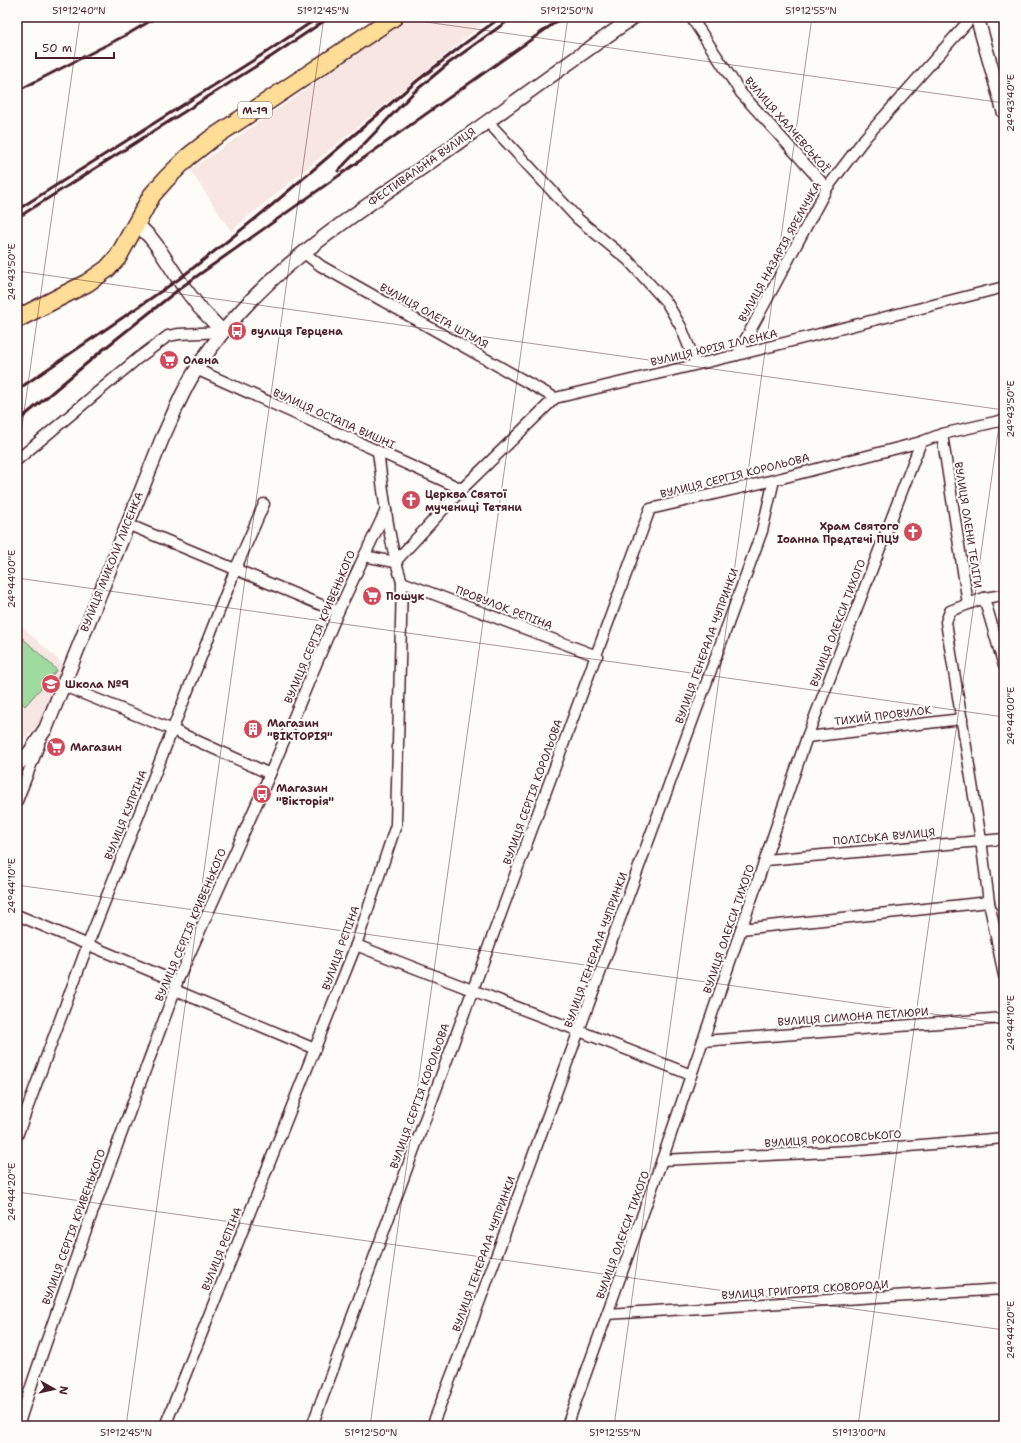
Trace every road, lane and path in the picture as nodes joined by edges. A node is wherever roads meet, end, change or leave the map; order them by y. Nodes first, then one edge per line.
1 (394, 17) edge
2 (634, 17) edge
3 (691, 17) edge
4 (972, 17) edge
5 (978, 17) edge
6 (1004, 112) edge
7 (488, 122) junction
8 (827, 188) junction
9 (136, 223) junction
10 (304, 252) junction
11 (1004, 287) edge
12 (17, 319) edge
13 (223, 332) junction
14 (737, 355) junction
15 (696, 364) junction
16 (196, 369) junction
17 (555, 398) junction
18 (1004, 420) edge
19 (942, 434) junction
20 (921, 442) junction
21 (378, 452) junction
22 (17, 460) edge
23 (774, 480) junction
24 (462, 489) junction
25 (264, 504) dead end
26 (386, 510) junction
27 (127, 524) junction
28 (364, 556) junction
29 (395, 562) junction
30 (236, 568) junction
31 (402, 582) junction
32 (1004, 595) edge
33 (984, 598) junction
34 (968, 604) junction
35 (338, 612) junction
36 (597, 656) junction
37 (1004, 666) edge
38 (64, 686) junction
39 (962, 719) junction
40 (46, 728) junction
41 (173, 730) junction
42 (807, 737) junction
43 (17, 765) edge
44 (270, 774) junction
45 (17, 801) edge
46 (1004, 839) edge
47 (981, 840) junction
48 (766, 860) junction
49 (989, 902) junction
50 (17, 915) edge
51 (741, 929) junction
52 (88, 944) junction
53 (356, 945) junction
54 (1004, 976) edge
55 (176, 986) junction
56 (472, 991) junction
57 (1004, 1018) edge
58 (579, 1030) junction
59 (703, 1040) junction
60 (314, 1049) junction
61 (691, 1075) junction
62 (17, 1136) edge
63 (1004, 1138) edge
64 (662, 1160) junction
65 (1004, 1289) edge
66 (607, 1314) junction
67 (18, 1426) edge
68 (166, 1426) edge
69 (312, 1426) edge
70 (432, 1426) edge
71 (567, 1426) edge

1 - 9 highway, М-19
2 - 7 street, ФЕСТИВАЛЬНА ВУЛИЦЯ
3 - 8 street, ВУЛИЦЯ ХАЛЧЕВСЬКОЇ
4 - 8 street, ВУЛИЦЯ НАЗАРІЯ ЯРЕМЧУКА
5 - 6 street
7 - 10 street, ФЕСТИВАЛЬНА ВУЛИЦЯ
7 - 15 street
8 - 14 street, ВУЛИЦЯ НАЗАРІЯ ЯРЕМЧУКА
9 - 12 highway, М-19
9 - 13 street
10 - 13 street, ФЕСТИВАЛЬНА ВУЛИЦЯ
10 - 17 street, ВУЛИЦЯ ОЛЕГА ШТУЛЯ
11 - 14 street, ВУЛИЦЯ ЮРІЯ ІЛЛЄНКА
13 - 16 street, ВУЛИЦЯ МИКОЛИ ЛИСЕНКА
13 - 22 street
14 - 15 street, ВУЛИЦЯ ЮРІЯ ІЛЛЄНКА
15 - 17 street, ВУЛИЦЯ ЮРІЯ ІЛЛЄНКА
16 - 21 street, ВУЛИЦЯ ОСТАПА ВИШНІ
16 - 27 street, ВУЛИЦЯ МИКОЛИ ЛИСЕНКА
17 - 24 street
18 - 19 street, ВУЛИЦЯ СЕРГІЯ КОРОЛЬОВА
19 - 20 street, ВУЛИЦЯ СЕРГІЯ КОРОЛЬОВА
19 - 34 street, ВУЛИЦЯ ОЛЕНИ ТЕЛІГИ
20 - 23 street, ВУЛИЦЯ СЕРГІЯ КОРОЛЬОВА
20 - 42 street, ВУЛИЦЯ ОЛЕКСИ ТИХОГО
21 - 24 street, ВУЛИЦЯ ОСТАПА ВИШНІ
21 - 26 street, ВУЛИЦЯ РЄПІНА
23 - 36 street, ВУЛИЦЯ СЕРГІЯ КОРОЛЬОВА
23 - 58 street, ВУЛИЦЯ ГЕНЕРАЛА ЧУПРИНКИ
24 - 29 street
25 - 30 street, ВУЛИЦЯ КУПРІНА
26 - 28 street, ВУЛИЦЯ СЕРГІЯ КРИВЕНЬКОГО
26 - 29 street, ВУЛИЦЯ РЄПІНА
27 - 30 street
27 - 38 street, ВУЛИЦЯ МИКОЛИ ЛИСЕНКА
28 - 29 street
28 - 35 street, ВУЛИЦЯ СЕРГІЯ КРИВЕНЬКОГО
29 - 31 street, ВУЛИЦЯ РЄПІНА
30 - 35 street
30 - 41 street, ВУЛИЦЯ КУПРІНА
31 - 36 street, ПРОВУЛОК РЄПІНА
31 - 53 street, ВУЛИЦЯ РЄПІНА
32 - 33 street, ВУЛИЦЯ ОЛЕНИ ТЕЛІГИ
33 - 34 street, ВУЛИЦЯ ОЛЕНИ ТЕЛІГИ
33 - 37 street, ВУЛИЦЯ ОЛЕНИ ТЕЛІГИ
34 - 39 street
35 - 44 street, ВУЛИЦЯ СЕРГІЯ КРИВЕНЬКОГО
36 - 56 street, ВУЛИЦЯ СЕРГІЯ КОРОЛЬОВА
38 - 40 street, ВУЛИЦЯ МИКОЛИ ЛИСЕНКА
38 - 41 street
39 - 42 street, ТИХИЙ ПРОВУЛОК
39 - 47 street
40 - 43 street
40 - 45 street, ВУЛИЦЯ МИКОЛИ ЛИСЕНКА
41 - 44 street
41 - 52 street, ВУЛИЦЯ КУПРІНА
42 - 48 street, ВУЛИЦЯ ОЛЕКСИ ТИХОГО
44 - 55 street, ВУЛИЦЯ СЕРГІЯ КРИВЕНЬКОГО
46 - 47 street, ПОЛІСЬКА ВУЛИЦЯ
47 - 48 street, ПОЛІСЬКА ВУЛИЦЯ
47 - 49 street
48 - 51 street, ВУЛИЦЯ ОЛЕКСИ ТИХОГО
49 - 51 street
49 - 54 street
50 - 52 street
51 - 59 street, ВУЛИЦЯ ОЛЕКСИ ТИХОГО
52 - 55 street
52 - 62 street, ВУЛИЦЯ КУПРІНА
53 - 56 street
53 - 60 street, ВУЛИЦЯ РЄПІНА
55 - 60 street
55 - 67 street, ВУЛИЦЯ СЕРГІЯ КРИВЕНЬКОГО
56 - 58 street
56 - 69 street, ВУЛИЦЯ СЕРГІЯ КОРОЛЬОВА
57 - 59 street, ВУЛИЦЯ СИМОНА ПЕТЛЮРИ
58 - 61 street
58 - 70 street, ВУЛИЦЯ ГЕНЕРАЛА ЧУПРИНКИ
59 - 61 street, ВУЛИЦЯ ОЛЕКСИ ТИХОГО
60 - 68 street, ВУЛИЦЯ РЄПІНА
61 - 64 street, ВУЛИЦЯ ОЛЕКСИ ТИХОГО
63 - 64 street, ВУЛИЦЯ РОКОСОВСЬКОГО
64 - 66 street, ВУЛИЦЯ ОЛЕКСИ ТИХОГО
65 - 66 street, ВУЛИЦЯ ГРИГОРІЯ СКОВОРОДИ
66 - 71 street, ВУЛИЦЯ ОЛЕКСИ ТИХОГО

